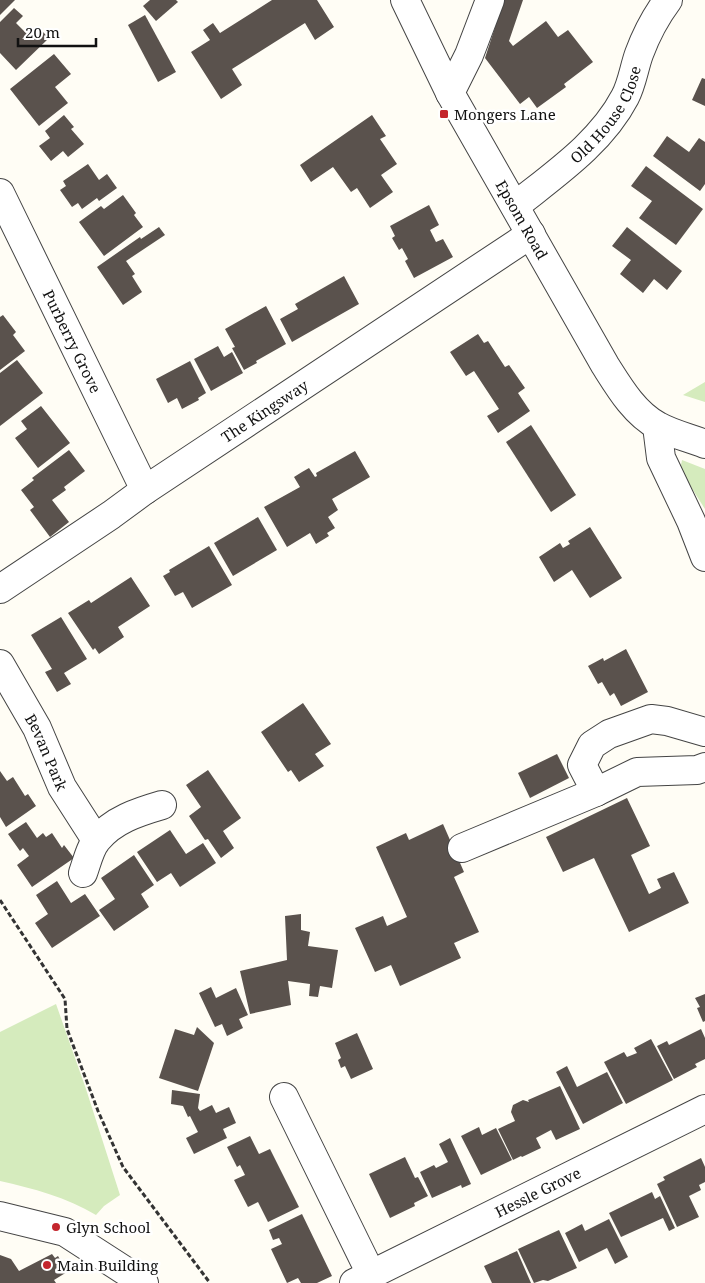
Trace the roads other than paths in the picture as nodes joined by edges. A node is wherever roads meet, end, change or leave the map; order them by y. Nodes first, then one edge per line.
1 (405, 0) edge
2 (490, 0) edge
3 (668, 0) edge
4 (450, 92) junction
5 (0, 193) edge
6 (515, 206) junction
7 (531, 234) junction
8 (657, 426) junction
9 (705, 444) edge
10 (144, 490) junction
11 (705, 557) edge
12 (0, 589) edge
13 (0, 664) edge
14 (705, 732) edge
15 (705, 767) edge
16 (596, 792) junction
17 (162, 805) dead end
18 (96, 840) junction
19 (462, 848) dead end
20 (83, 873) dead end
21 (284, 1097) dead end
22 (705, 1109) edge
23 (0, 1216) edge
24 (363, 1279) edge
25 (144, 1283) edge

1 - 4 street, Epsom Road
2 - 4 street
3 - 6 street, Old House Close
4 - 6 street, Epsom Road
5 - 10 street, Purberry Grove
6 - 7 street, Epsom Road
7 - 8 street, Epsom Road
7 - 10 street, The Kingsway
8 - 9 street, Epsom Road
8 - 11 street
10 - 12 street, The Kingsway
13 - 18 street, Bevan Park
14 - 16 street
15 - 16 street
16 - 19 street
17 - 18 street
18 - 20 street
21 - 24 street, Hessle Grove
22 - 24 street, Hessle Grove
23 - 25 street

